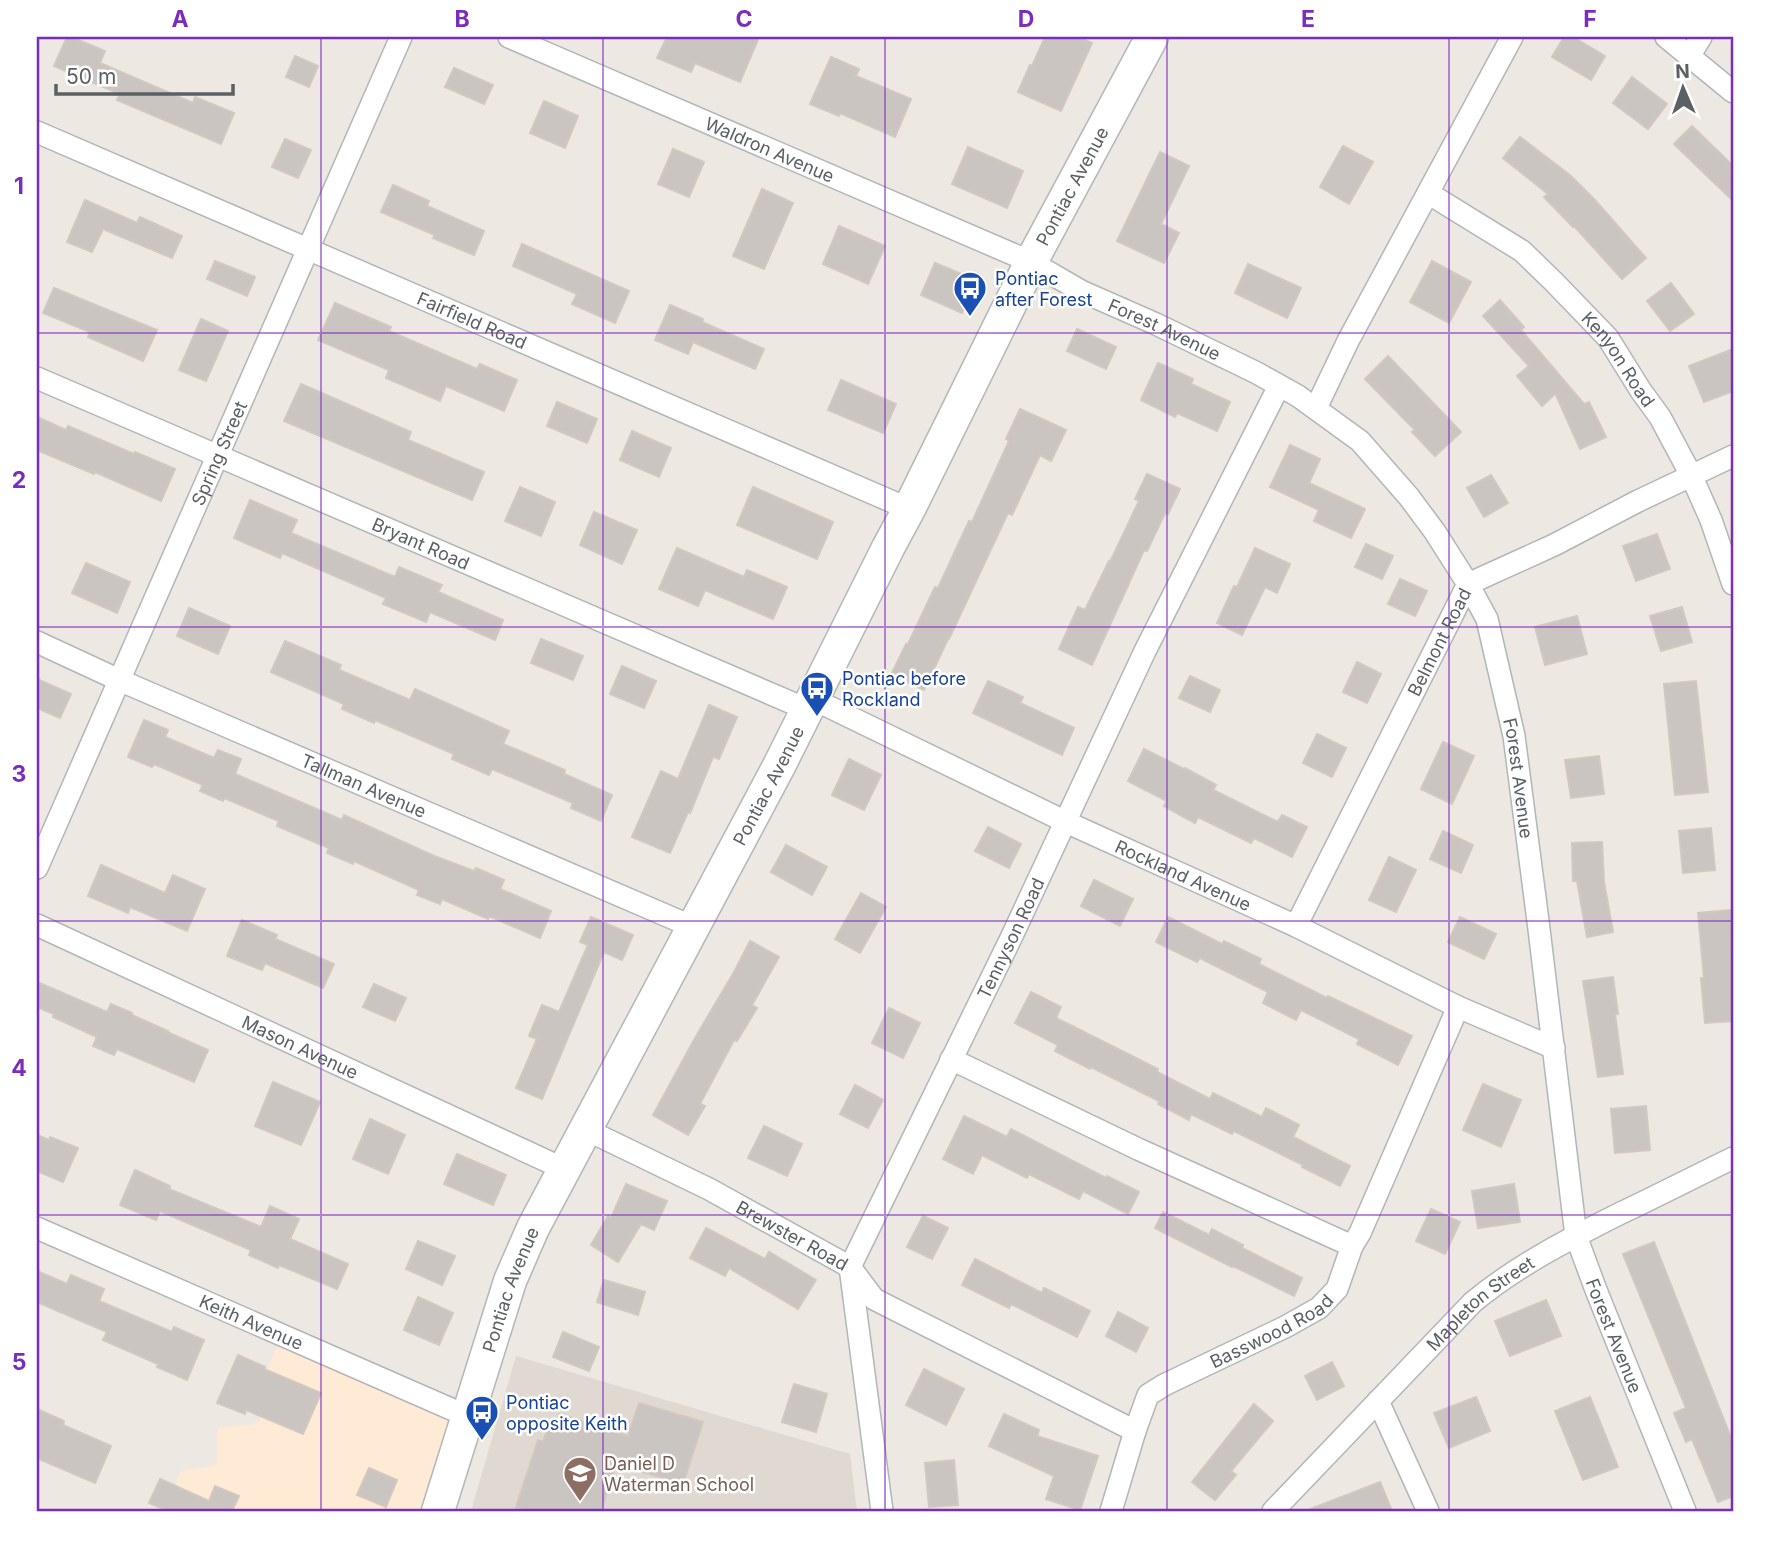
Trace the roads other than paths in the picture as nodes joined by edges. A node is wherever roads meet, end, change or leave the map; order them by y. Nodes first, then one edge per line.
1 (401, 37) edge
2 (509, 37) edge
3 (1152, 37) edge
4 (1512, 37) edge
5 (1666, 37) edge
6 (1701, 37) edge
7 (1690, 55) junction
8 (1733, 92) edge
9 (37, 132) edge
10 (1428, 193) junction
11 (308, 249) junction
12 (1031, 262) junction
13 (37, 378) edge
14 (1279, 386) junction
15 (1316, 408) junction
16 (217, 456) junction
17 (1733, 456) edge
18 (1691, 475) junction
19 (909, 509) junction
20 (1468, 584) junction
21 (1733, 584) edge
22 (37, 642) edge
23 (119, 680) junction
24 (809, 704) junction
25 (1066, 822) junction
26 (37, 868) edge
27 (37, 926) edge
28 (1296, 926) junction
29 (693, 928) junction
30 (1458, 1007) junction
31 (1554, 1048) junction
32 (951, 1059) junction
33 (585, 1129) junction
34 (1733, 1158) edge
35 (564, 1169) junction
36 (37, 1228) edge
37 (1576, 1236) junction
38 (1352, 1246) junction
39 (850, 1267) junction
40 (1378, 1401) junction
41 (467, 1416) junction
42 (1135, 1431) junction
43 (438, 1511) edge
44 (882, 1511) edge
45 (1111, 1511) edge
46 (1273, 1511) edge
47 (1428, 1511) edge
48 (1685, 1511) edge

1 - 11 street, Spring Street
2 - 12 street, Waldron Avenue
3 - 12 main road, Pontiac Avenue
4 - 10 street
5 - 7 street
6 - 7 street
7 - 8 street
9 - 11 street, Fairfield Road
10 - 15 street
10 - 18 street, Kenyon Road
11 - 16 street, Spring Street
11 - 19 street, Fairfield Road
12 - 14 street, Forest Avenue
12 - 19 main road, Pontiac Avenue
13 - 16 street, Bryant Road
14 - 15 street, Forest Avenue
14 - 25 street, Tennyson Road
15 - 20 street, Forest Avenue
16 - 23 street, Spring Street
16 - 24 street, Bryant Road
17 - 18 street, Belmont Road
18 - 20 street, Belmont Road
18 - 21 street, Kenyon Road
19 - 24 main road, Pontiac Avenue
20 - 28 street, Belmont Road
20 - 31 street, Forest Avenue
22 - 23 street, Tallman Avenue
23 - 26 street, Spring Street
23 - 29 street, Tallman Avenue
24 - 25 street, Rockland Avenue
24 - 29 main road, Pontiac Avenue
25 - 28 street, Rockland Avenue
25 - 32 street, Tennyson Road
27 - 35 street, Mason Avenue
28 - 30 street, Rockland Avenue
29 - 33 main road, Pontiac Avenue
30 - 31 street, Rockland Avenue
30 - 38 street, Basswood Road
31 - 37 street, Forest Avenue
32 - 38 street
32 - 39 street, Tennyson Road
33 - 35 main road, Pontiac Avenue
33 - 39 street, Brewster Road
34 - 37 street, Mapleton Street
35 - 41 main road, Pontiac Avenue
36 - 41 street, Keith Avenue
37 - 40 street, Mapleton Street
37 - 48 street, Forest Avenue
38 - 42 street, Basswood Road
39 - 42 street, Brewster Road
39 - 44 street
40 - 46 street, Mapleton Street
40 - 47 street
41 - 43 main road, Pontiac Avenue
42 - 45 street, Basswood Road

